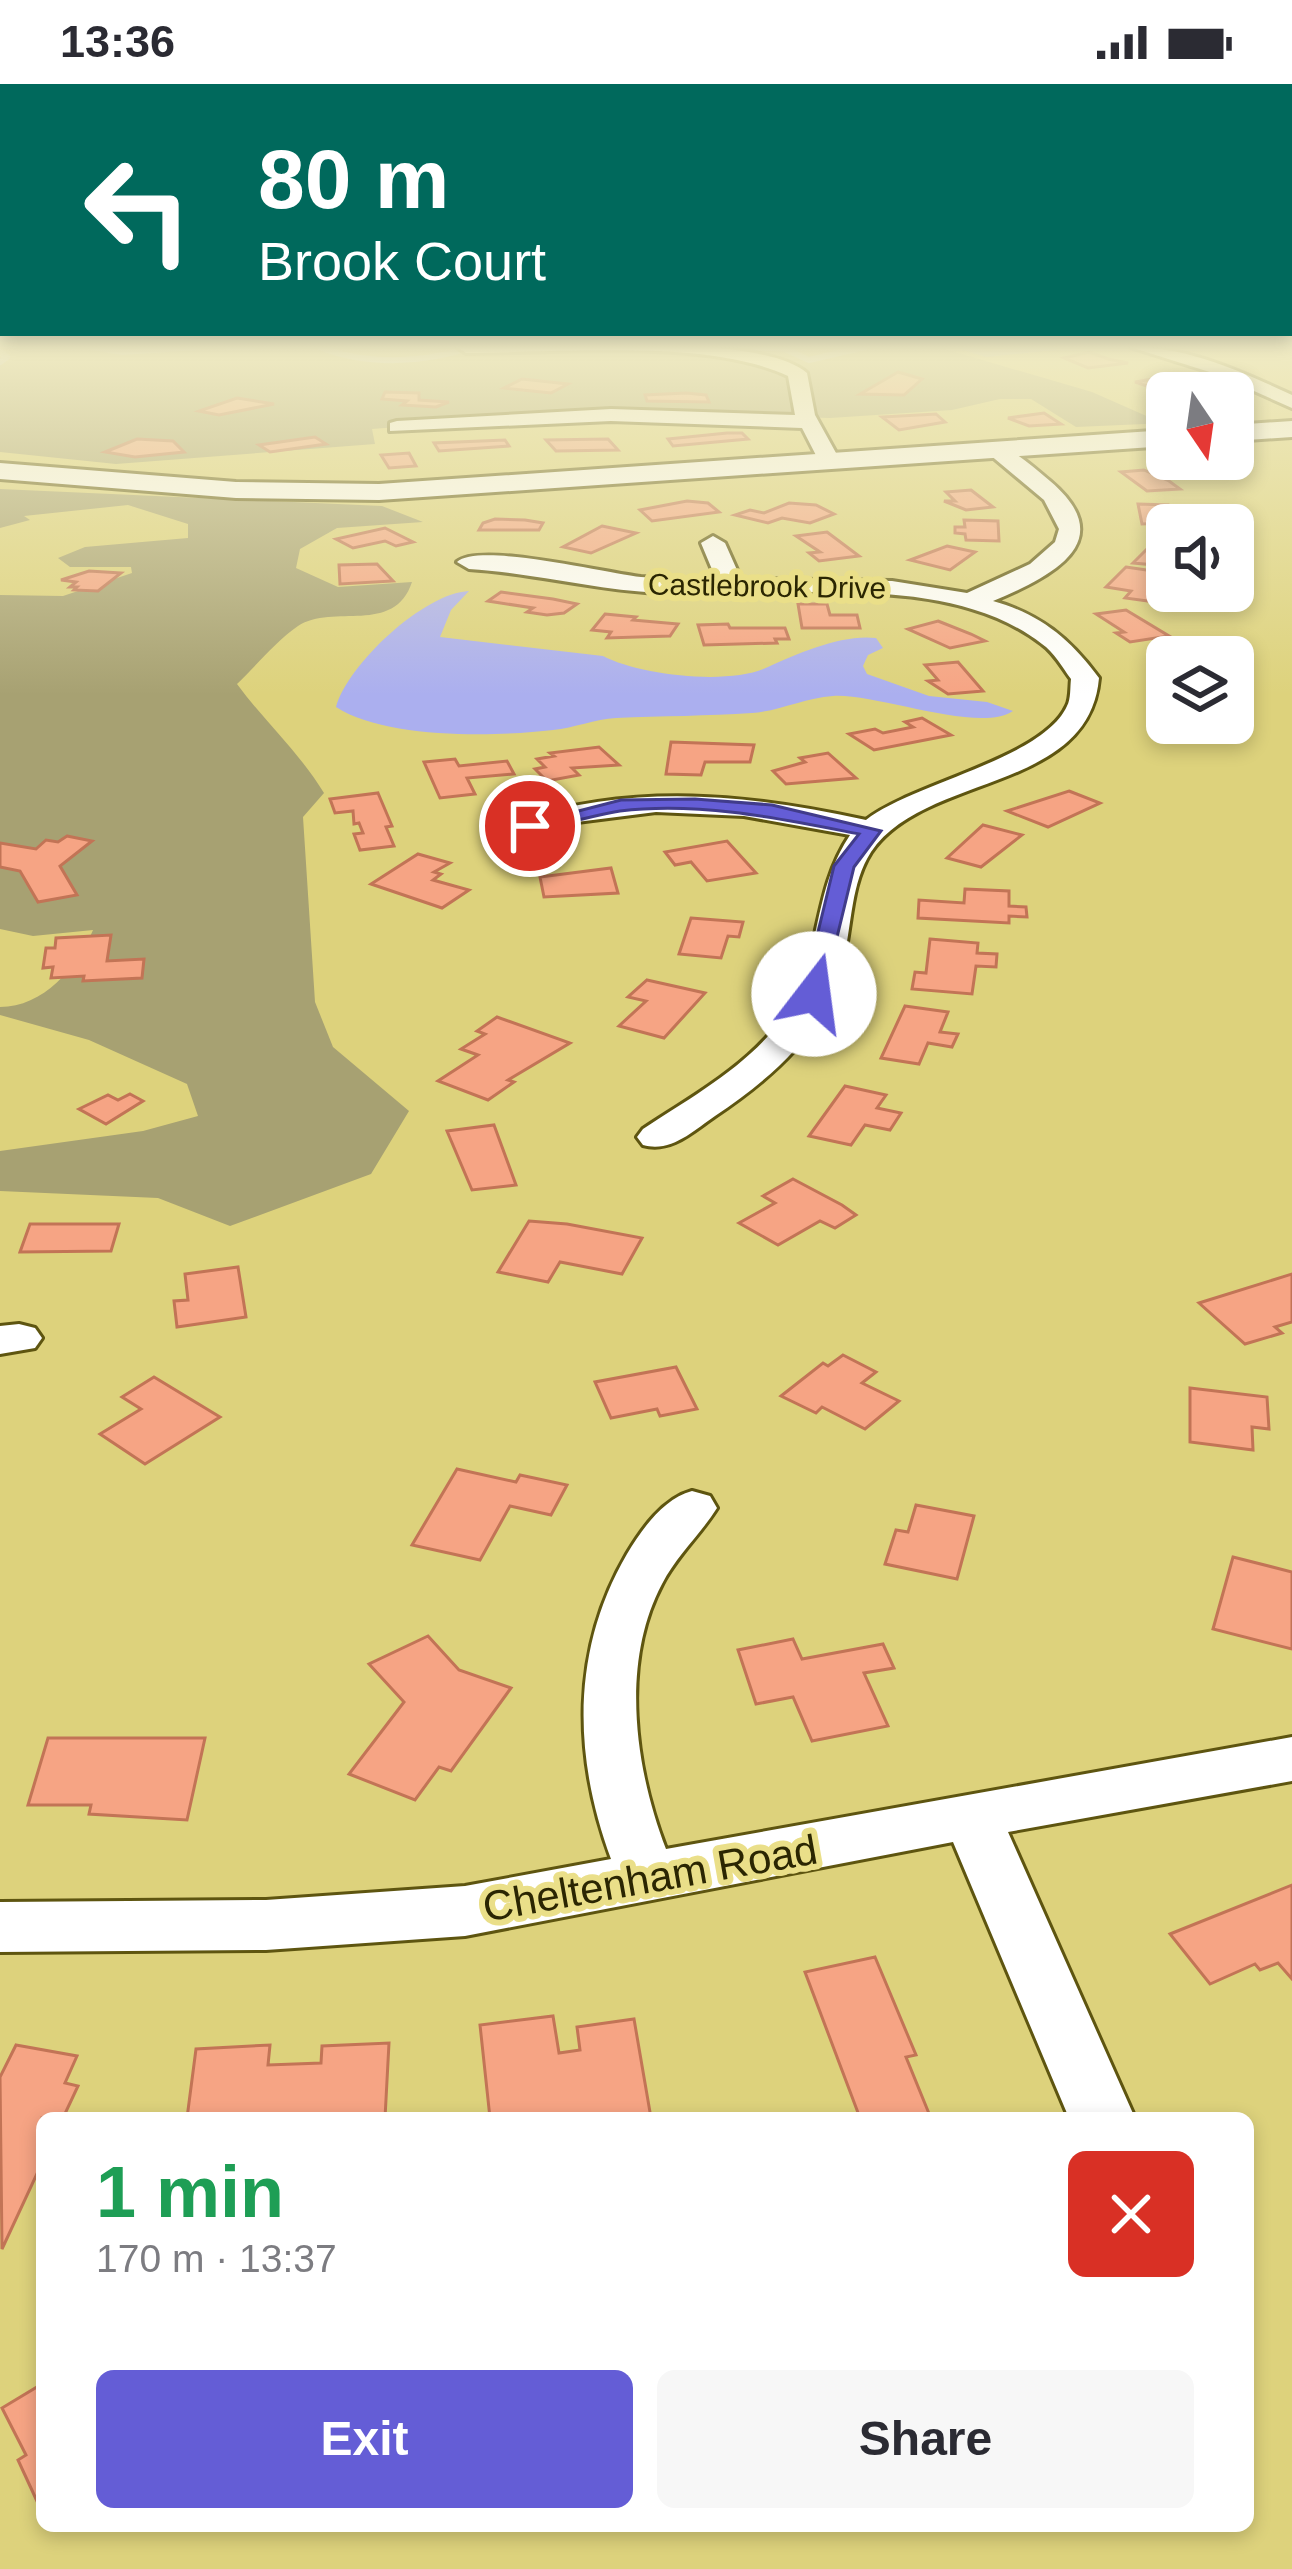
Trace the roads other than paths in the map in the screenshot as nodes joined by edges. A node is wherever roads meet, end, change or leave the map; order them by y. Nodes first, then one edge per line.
1 (815, 463) edge
2 (1011, 463) edge
3 (0, 471) edge
4 (713, 543) dead end
5 (470, 562) dead end
6 (731, 585) junction
7 (968, 602) junction
8 (530, 826) dead end
9 (872, 831) junction
10 (657, 1137) dead end
11 (692, 1508) dead end
12 (1292, 1759) edge
13 (973, 1819) junction
14 (648, 1879) junction
15 (0, 1928) edge
16 (1099, 2112) edge

1 - 3 main road
2 - 7 street
4 - 6 street
5 - 6 street, Castlebrook Drive
6 - 7 street, Castlebrook Drive
7 - 9 street, Castlebrook Drive
8 - 9 street
9 - 10 street, Castlebrook Drive
11 - 14 street
12 - 13 street, Cheltenham Road
13 - 14 street, Cheltenham Road
13 - 16 street
14 - 15 street, Cheltenham Road

